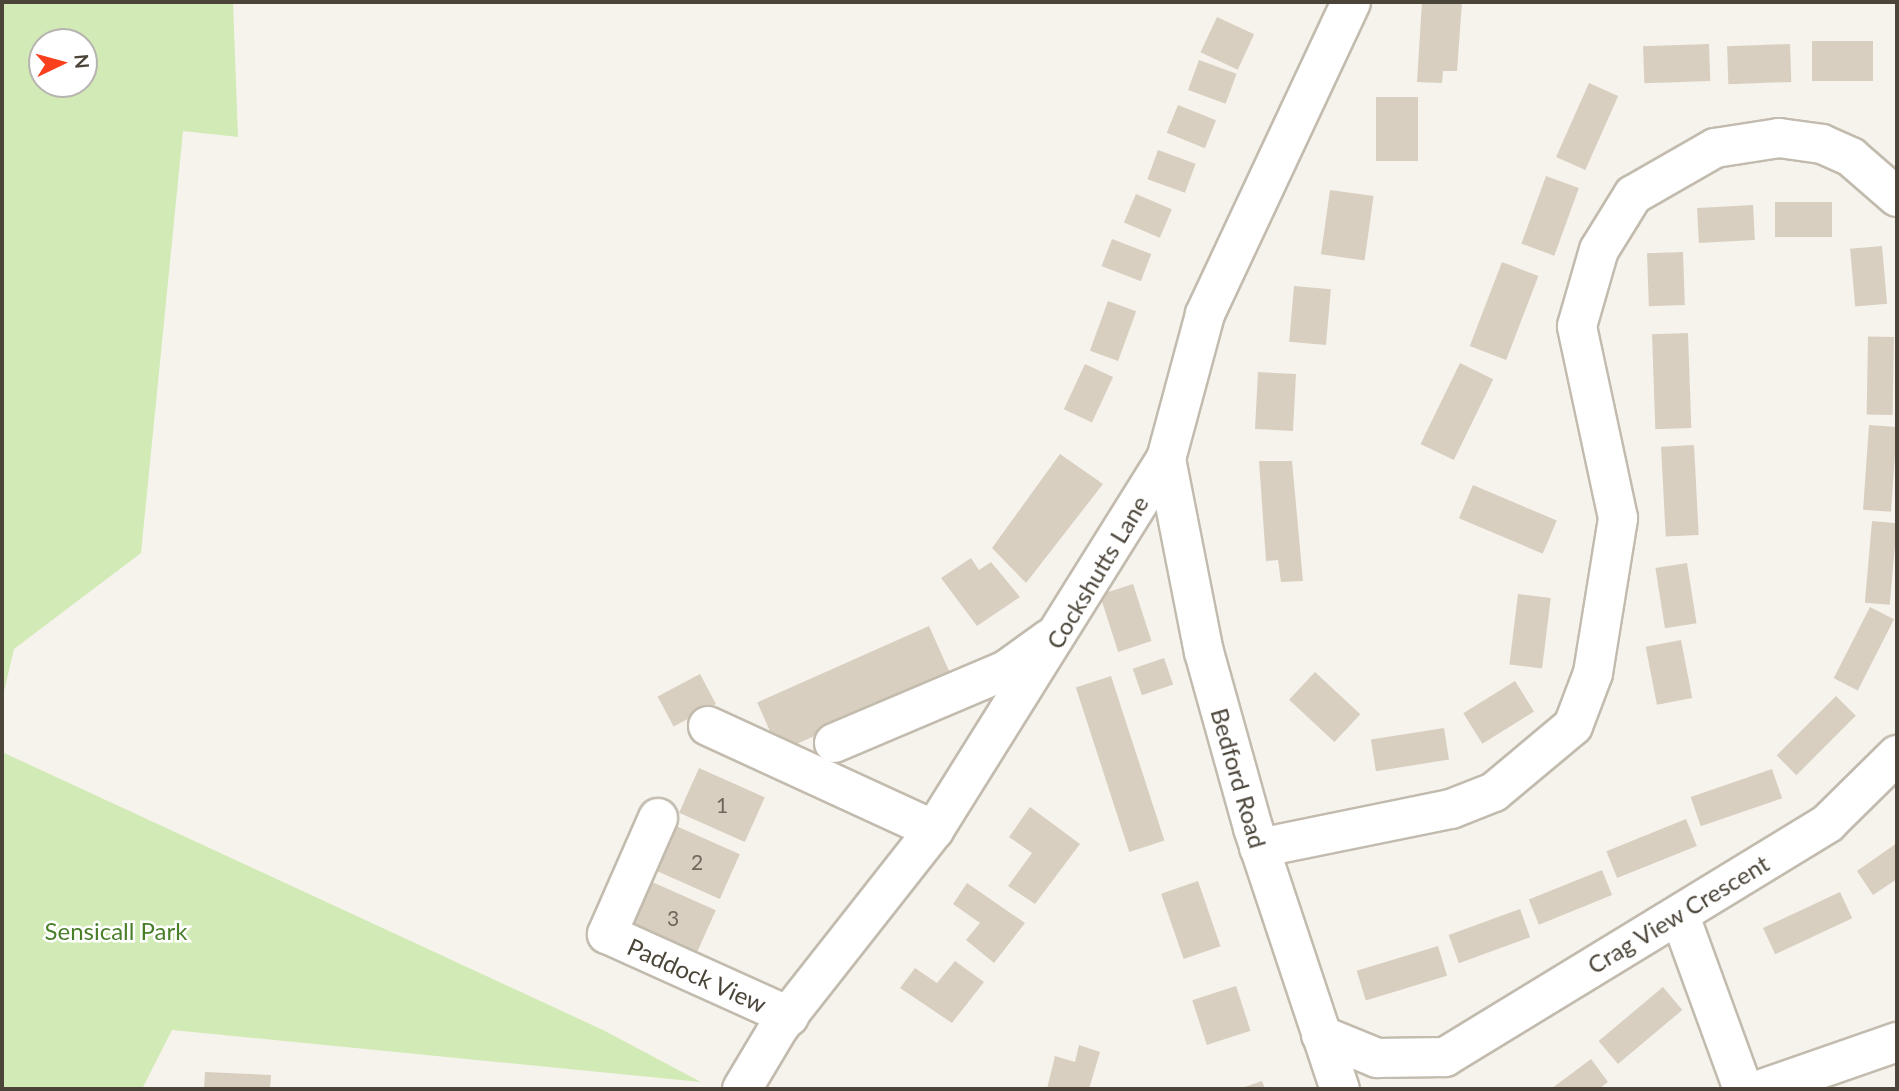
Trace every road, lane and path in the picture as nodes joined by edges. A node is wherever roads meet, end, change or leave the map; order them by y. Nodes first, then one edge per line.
1 (1351, 2) edge
2 (1897, 197) edge
3 (1166, 459) junction
4 (1065, 627) junction
5 (708, 726) dead end
6 (834, 743) dead end
7 (1897, 754) edge
8 (658, 818) dead end
9 (934, 830) junction
10 (1259, 848) junction
11 (1680, 916) junction
12 (789, 1016) junction
13 (1321, 1035) junction
14 (1897, 1042) edge
15 (1438, 1073) edge
16 (742, 1089) edge
17 (1340, 1089) edge
18 (1743, 1089) edge
19 (1762, 1089) edge

1 - 3 street, Cockshutts Lane
2 - 10 street
3 - 4 street, Cockshutts Lane
3 - 10 street, Bedford Road
4 - 6 street
4 - 9 street, Cockshutts Lane
5 - 9 street
7 - 11 street, Crag View Crescent
8 - 12 street, Paddock View
9 - 12 street, Cockshutts Lane
10 - 13 street, Bedford Road
11 - 15 street, Crag View Crescent
11 - 18 street
12 - 16 street, Cockshutts Lane
13 - 15 street, Crag View Crescent
13 - 17 street, Bedford Road
14 - 19 street

